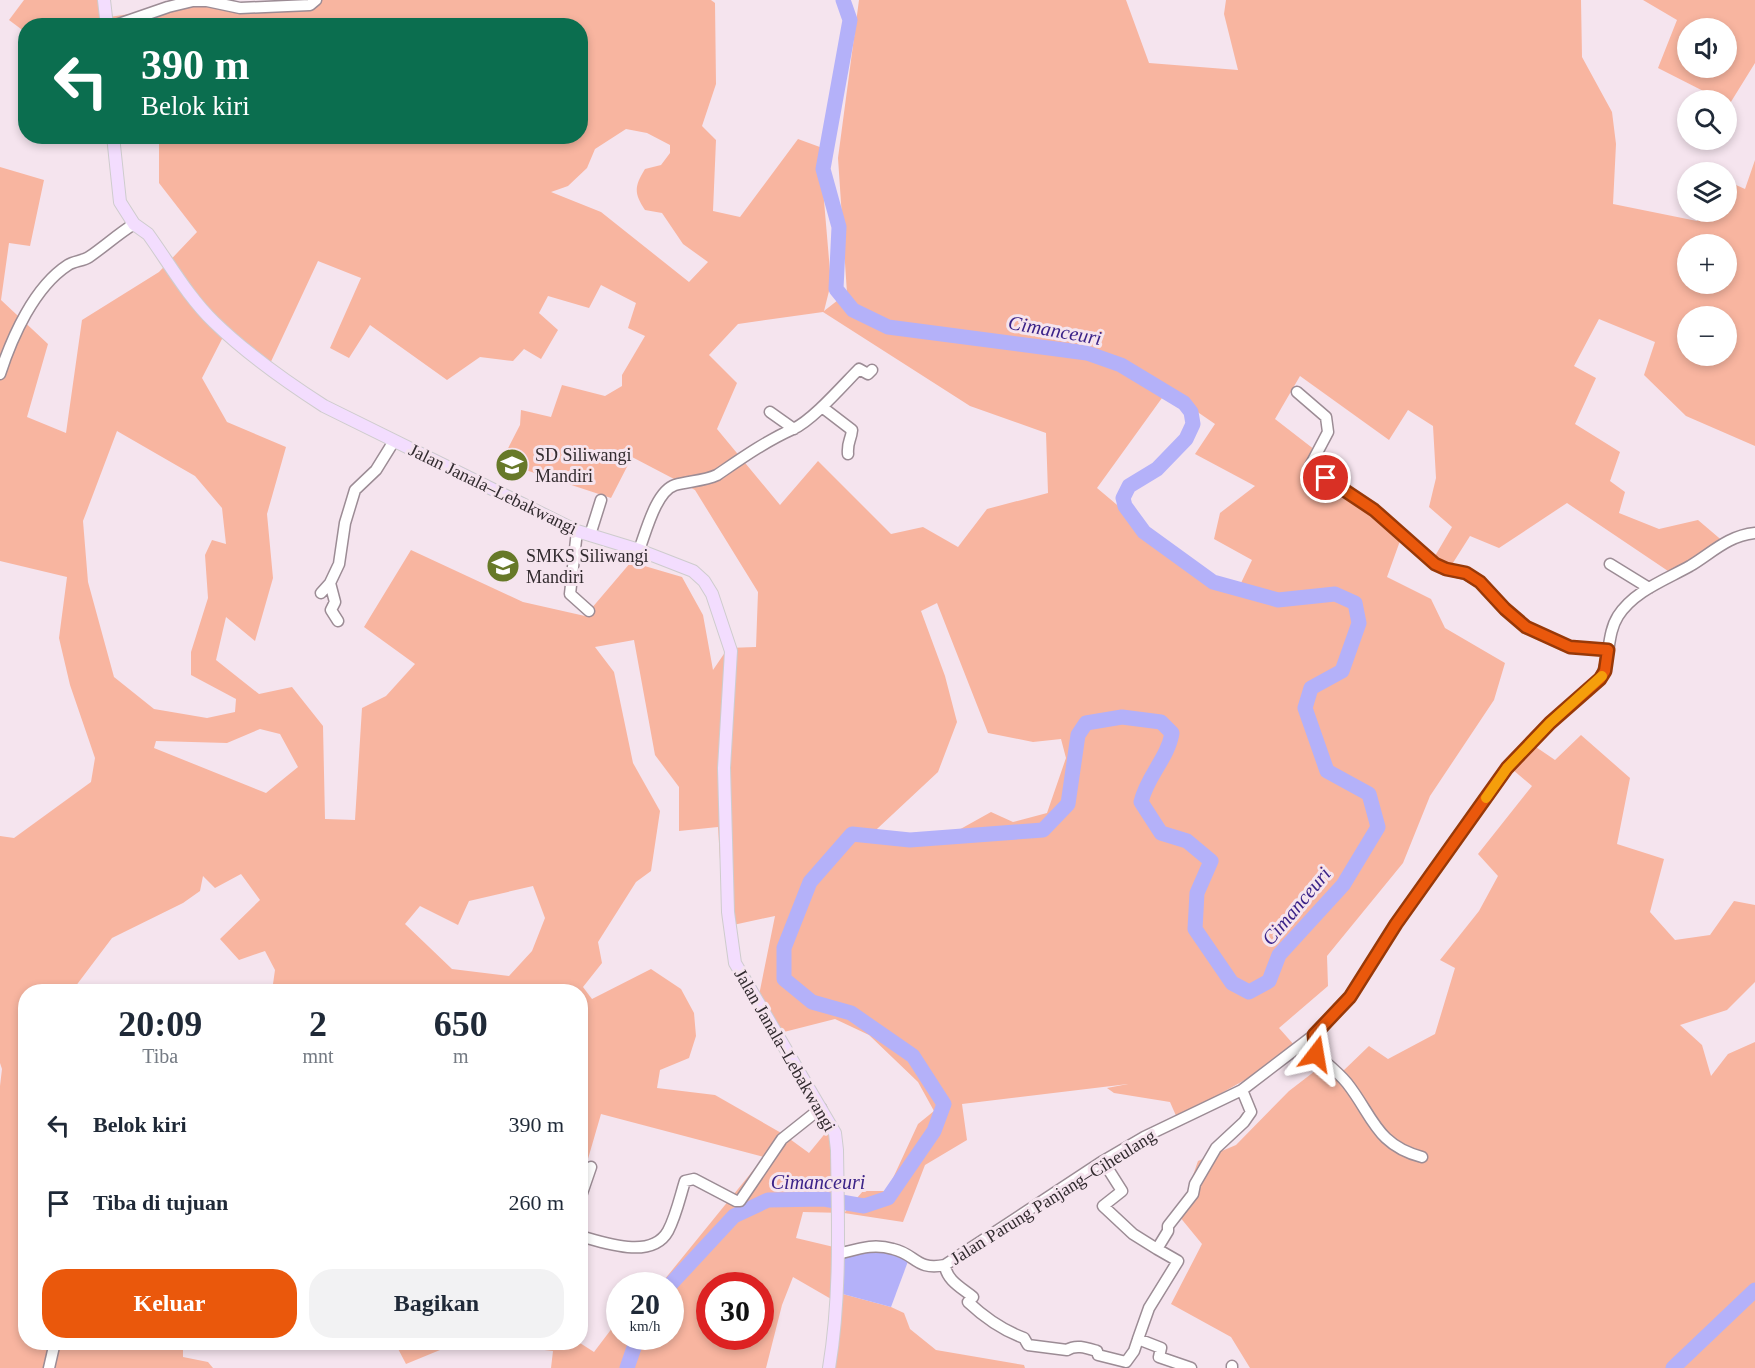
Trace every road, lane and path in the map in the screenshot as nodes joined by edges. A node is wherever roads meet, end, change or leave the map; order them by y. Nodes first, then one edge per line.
1 (104, 0) edge
2 (316, 0) edge
3 (106, 18) edge
4 (136, 18) edge
5 (114, 144) edge
6 (134, 224) junction
7 (872, 370) dead end
8 (0, 374) edge
9 (1297, 392) dead end
10 (822, 407) junction
11 (770, 412) dead end
12 (794, 429) junction
13 (394, 441) junction
14 (848, 454) dead end
15 (601, 500) dead end
16 (577, 531) junction
17 (1755, 533) edge
18 (590, 535) junction
19 (639, 550) junction
20 (1610, 564) dead end
21 (330, 583) junction
22 (1649, 588) junction
23 (321, 593) dead end
24 (589, 610) dead end
25 (338, 621) dead end
26 (1608, 650) junction
27 (1314, 1035) junction
28 (1242, 1090) junction
29 (821, 1108) junction
30 (1422, 1157) dead end
31 (1103, 1161) junction
32 (591, 1167) dead end
33 (588, 1176) edge
34 (588, 1238) edge
35 (1157, 1249) junction
36 (838, 1254) junction
37 (945, 1265) junction
38 (1138, 1339) junction
39 (53, 1350) edge
40 (49, 1368) edge
41 (829, 1368) edge
42 (1191, 1368) edge

1 - 3 main road
2 - 4 street
5 - 6 main road, Jalan Janala–Lebakwangi
6 - 8 street
6 - 13 main road, Jalan Janala–Lebakwangi
7 - 10 street
9 - 26 street
10 - 12 street
10 - 14 street
11 - 12 street
12 - 19 street
13 - 16 main road, Jalan Janala–Lebakwangi
13 - 21 street
15 - 18 street
16 - 18 main road, Jalan Janala–Lebakwangi
16 - 24 street
17 - 22 street, Jalan Parung Panjang–Ciheulang
18 - 19 main road, Jalan Janala–Lebakwangi
19 - 29 main road, Jalan Janala–Lebakwangi
20 - 22 street
21 - 23 street
21 - 25 street
22 - 26 street, Jalan Parung Panjang–Ciheulang
26 - 27 street, Jalan Parung Panjang–Ciheulang
27 - 28 street, Jalan Parung Panjang–Ciheulang
27 - 30 street
28 - 31 street, Jalan Parung Panjang–Ciheulang
28 - 35 street
29 - 34 street
29 - 36 main road, Jalan Janala–Lebakwangi
31 - 35 street
31 - 37 street, Jalan Parung Panjang–Ciheulang
32 - 33 street
35 - 38 street
36 - 37 street, Jalan Parung Panjang–Ciheulang
36 - 41 main road
37 - 38 street
38 - 42 street
39 - 40 street

